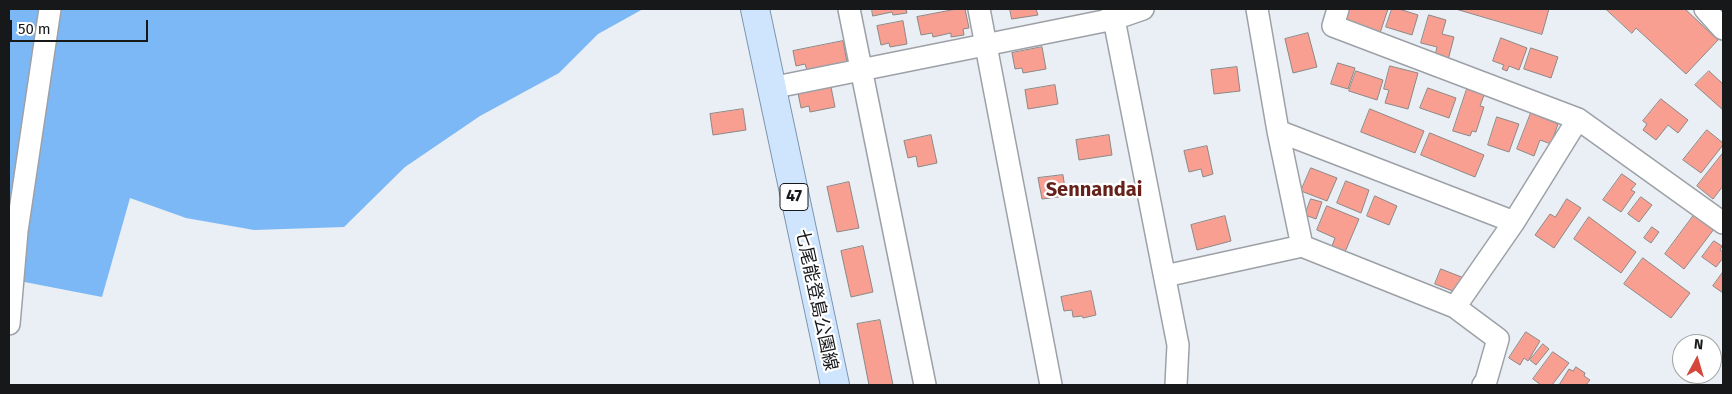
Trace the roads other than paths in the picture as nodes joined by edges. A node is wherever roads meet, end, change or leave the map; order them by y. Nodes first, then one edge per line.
1 (50, 9) edge
2 (755, 9) edge
3 (848, 9) edge
4 (979, 9) edge
5 (1143, 9) edge
6 (1257, 9) edge
7 (1338, 9) edge
8 (1705, 9) edge
9 (1113, 14) edge
10 (1723, 30) edge
11 (986, 45) junction
12 (860, 69) junction
13 (771, 88) junction
14 (1578, 119) junction
15 (1278, 131) junction
16 (1514, 222) junction
17 (1723, 223) edge
18 (1302, 246) junction
19 (1164, 276) junction
20 (1454, 308) junction
21 (9, 324) edge
22 (1487, 384) edge
23 (835, 385) edge
24 (925, 385) edge
25 (1051, 385) edge
26 (1176, 385) edge

1 - 21 street
2 - 13 main road, 七尾能登島公園線 / 47
3 - 12 street
4 - 11 street
5 - 9 street
6 - 15 street
7 - 14 street
8 - 10 street
9 - 11 street
9 - 19 street
11 - 12 street
11 - 25 street
12 - 13 street
12 - 24 street
13 - 23 main road, 七尾能登島公園線 / 47
14 - 16 street
14 - 17 street
15 - 16 street
15 - 18 street
16 - 20 street
18 - 19 street
18 - 20 street
19 - 26 street
20 - 22 street

